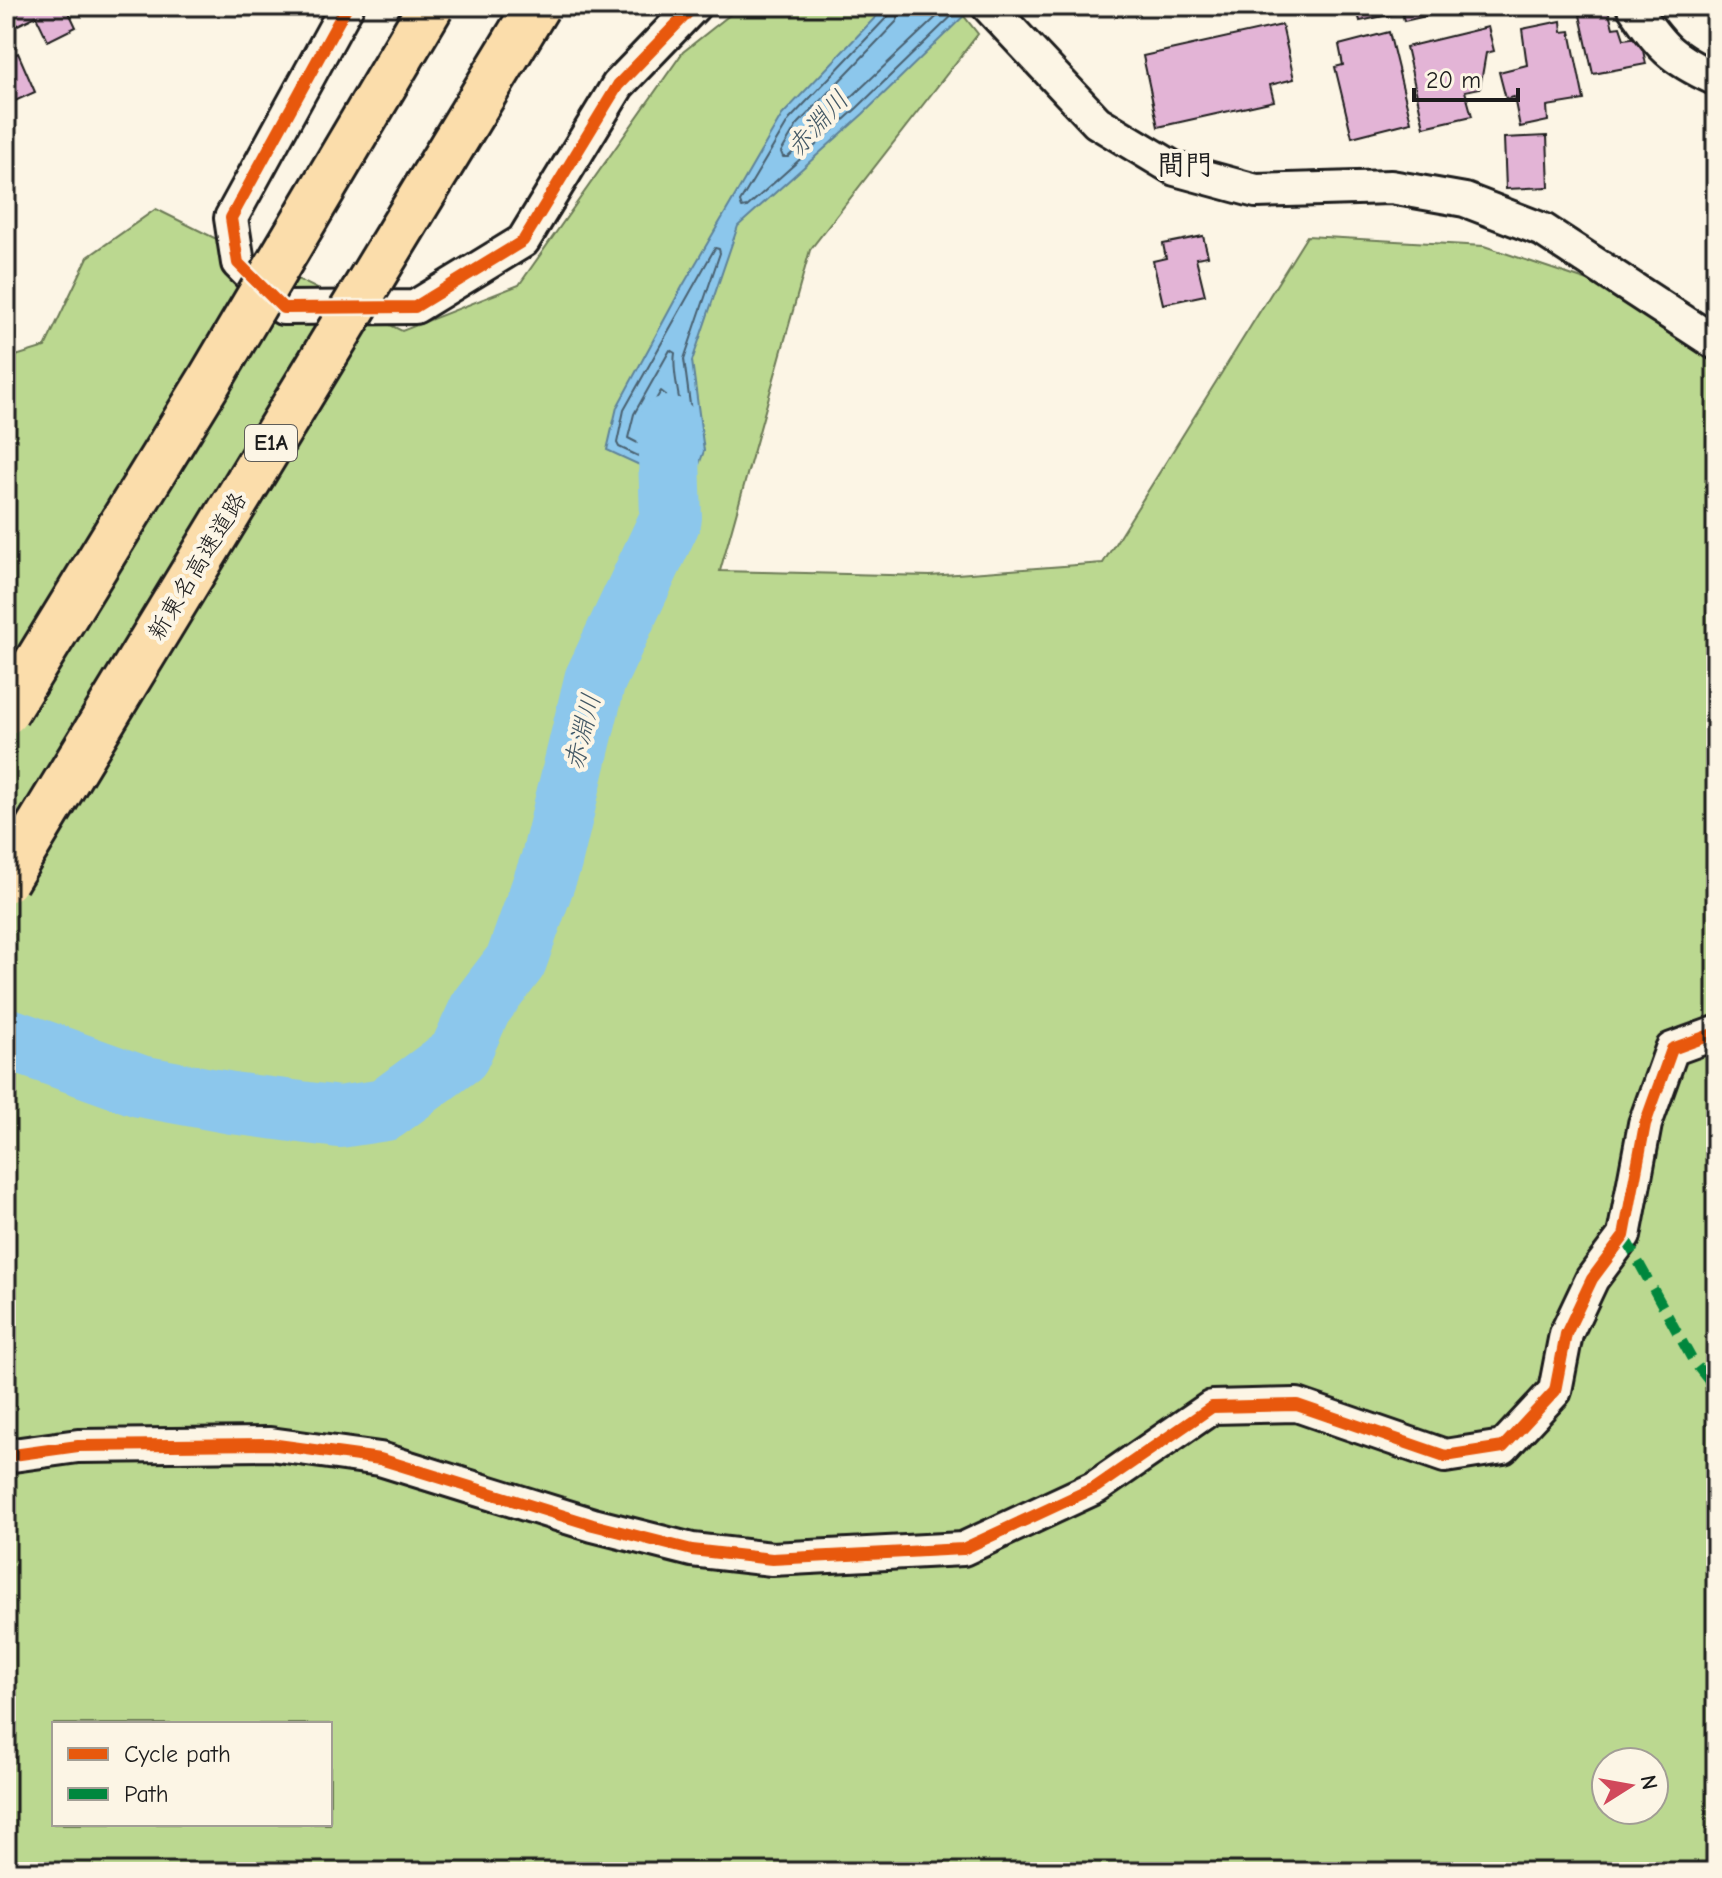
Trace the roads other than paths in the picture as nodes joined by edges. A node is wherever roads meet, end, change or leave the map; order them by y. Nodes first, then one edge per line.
1 (347, 6) edge
2 (431, 6) edge
3 (537, 6) edge
4 (694, 6) edge
5 (1633, 6) edge
6 (996, 15) edge
7 (1716, 79) edge
8 (1716, 343) edge
9 (6, 712) edge
10 (6, 880) edge
11 (1716, 1033) edge
12 (6, 1456) edge

1 - 4 street
2 - 9 highway, bridge
3 - 10 highway, 新東名高速道路 / E1A, bridge
5 - 7 street
6 - 8 street
11 - 12 street

